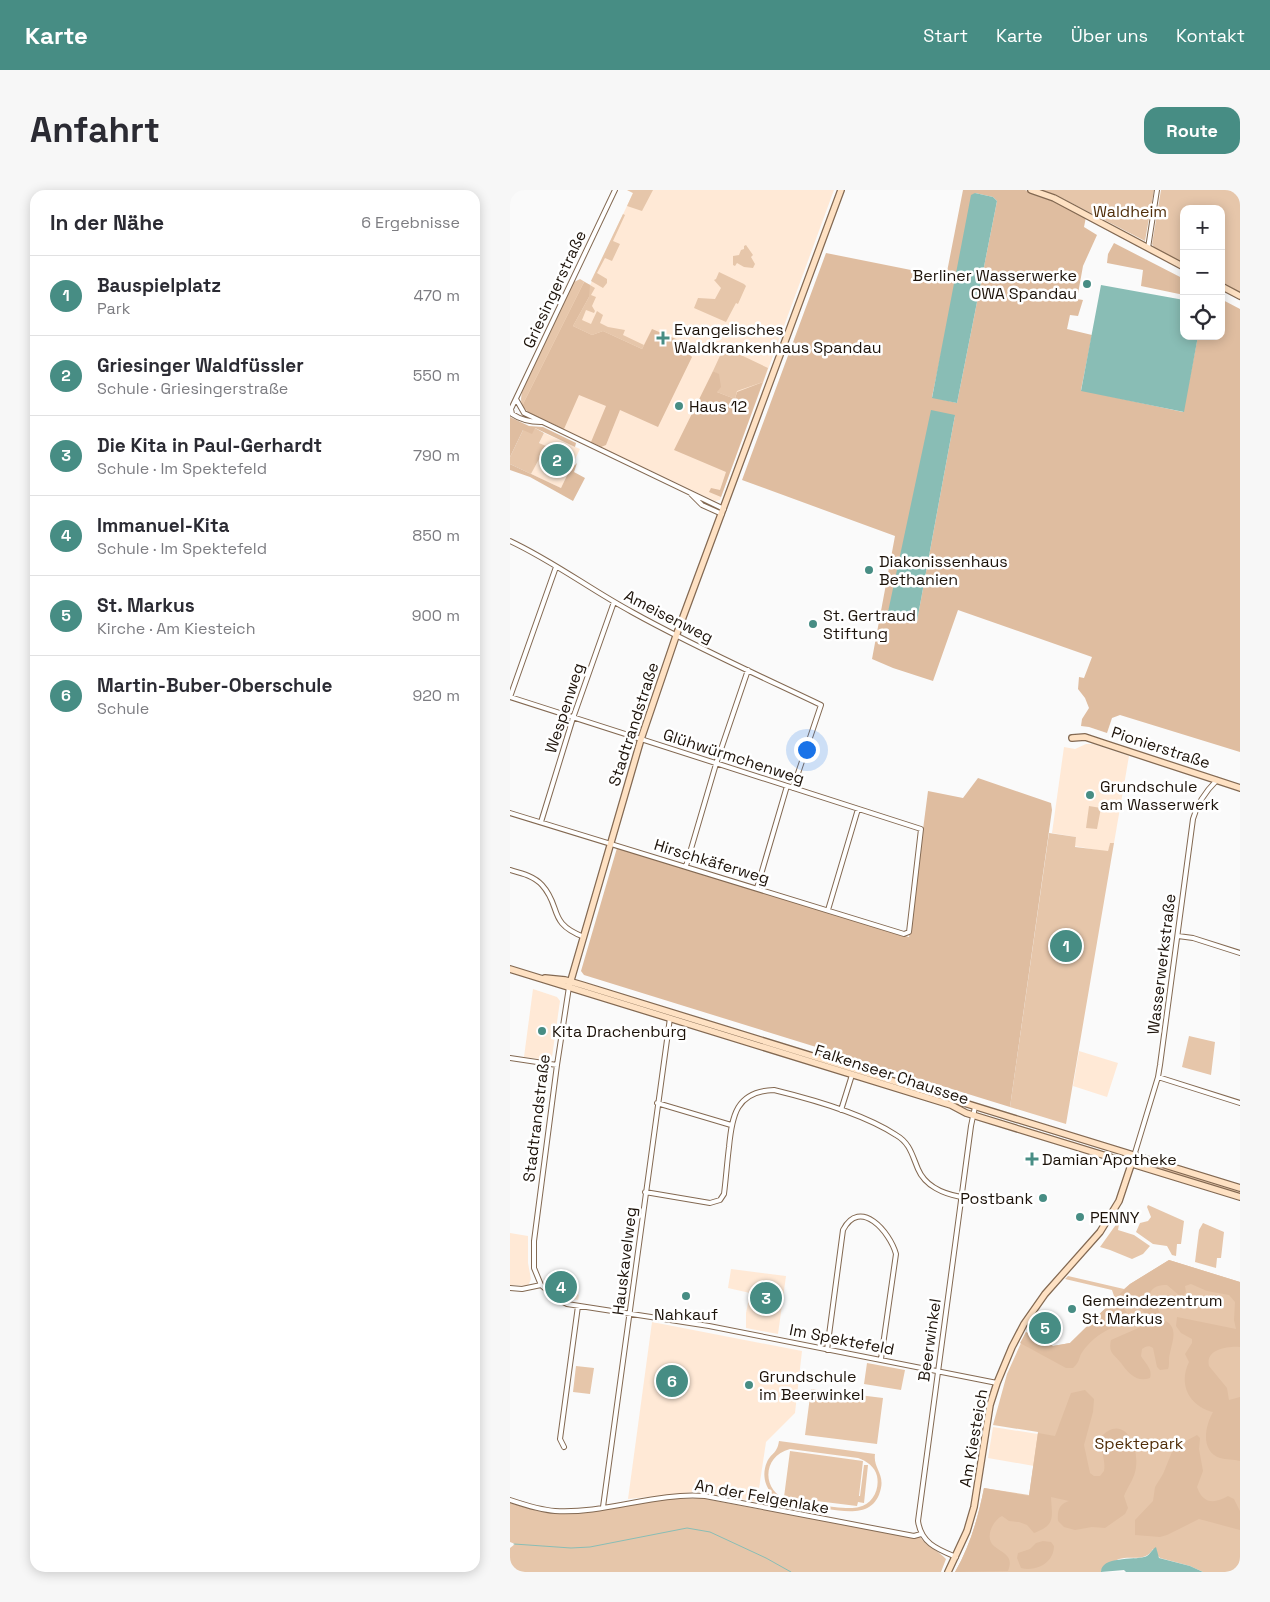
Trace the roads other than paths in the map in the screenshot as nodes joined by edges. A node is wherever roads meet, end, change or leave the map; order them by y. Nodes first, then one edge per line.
1 (615, 190) edge
2 (841, 190) edge
3 (1031, 190) edge
4 (1157, 190) edge
5 (1148, 248) junction
6 (1180, 265) edge
7 (1225, 288) edge
8 (1240, 296) edge
9 (516, 399) junction
10 (541, 422) junction
11 (723, 511) junction
12 (510, 541) edge
13 (556, 567) junction
14 (614, 602) junction
15 (676, 636) junction
16 (748, 670) junction
17 (510, 697) edge
18 (573, 718) junction
19 (1072, 738) dead end
20 (641, 739) junction
21 (716, 764) junction
22 (1217, 780) junction
23 (787, 786) junction
24 (794, 788) junction
25 (1240, 788) edge
26 (858, 809) junction
27 (510, 813) edge
28 (542, 822) junction
29 (611, 843) junction
30 (686, 866) junction
31 (510, 870) edge
32 (757, 888) junction
33 (828, 910) junction
34 (907, 934) joint
35 (1178, 936) junction
36 (584, 937) junction
37 (1240, 953) edge
38 (510, 969) edge
39 (570, 985) junction
40 (670, 1016) junction
41 (510, 1058) edge
42 (557, 1064) junction
43 (853, 1072) junction
44 (1158, 1078) junction
45 (657, 1103) junction
46 (1240, 1103) edge
47 (975, 1107) junction
48 (840, 1110) junction
49 (973, 1115) junction
50 (731, 1125) junction
51 (1134, 1156) junction
52 (1131, 1164) junction
53 (1240, 1188) edge
54 (645, 1192) junction
55 (961, 1197) junction
56 (1240, 1197) edge
57 (540, 1285) junction
58 (510, 1288) edge
59 (578, 1306) junction
60 (630, 1313) junction
61 (827, 1350) junction
62 (881, 1359) junction
63 (938, 1370) junction
64 (997, 1382) junction
65 (564, 1447) dead end
66 (510, 1500) edge
67 (603, 1507) junction
68 (921, 1534) junction
69 (956, 1557) junction
70 (948, 1572) edge

1 - 9 street, Griesingerstraße
2 - 11 street, Stadtrandstraße
3 - 5 street
4 - 5 street
5 - 6 street
7 - 8 street
9 - 10 street
9 - 10 street
10 - 11 street
11 - 15 street, Stadtrandstraße
12 - 13 street, Ameisenweg
13 - 14 street, Ameisenweg
13 - 17 street
14 - 15 street, Ameisenweg
14 - 18 street, Wespenweg
15 - 16 street, Ameisenweg
15 - 20 street, Stadtrandstraße
16 - 21 street
16 - 24 street, Ameisenweg
17 - 18 street, Glühwürmchenweg
18 - 20 street, Glühwürmchenweg
18 - 28 street, Wespenweg
19 - 22 street, Pionierstraße
20 - 21 street, Glühwürmchenweg
20 - 29 street, Stadtrandstraße
21 - 23 street, Glühwürmchenweg
21 - 30 street
22 - 25 street, Pionierstraße
22 - 35 street, Wasserwerkstraße
23 - 24 street, Glühwürmchenweg
23 - 32 street
24 - 26 street, Glühwürmchenweg
26 - 33 street
26 - 34 street, Glühwürmchenweg
27 - 28 street, Hirschkäferweg
28 - 29 street, Hirschkäferweg
29 - 30 street, Hirschkäferweg
29 - 36 street, Stadtrandstraße
30 - 32 street, Hirschkäferweg
31 - 36 street
32 - 33 street, Hirschkäferweg
33 - 34 street, Hirschkäferweg
35 - 37 street
35 - 44 street, Wasserwerkstraße
36 - 39 street, Stadtrandstraße
38 - 39 street, Falkenseer Chaussee
39 - 40 street, Falkenseer Chaussee
39 - 42 street, Stadtrandstraße
40 - 43 street, Falkenseer Chaussee
40 - 45 street, Hauskavelweg
41 - 42 street
42 - 57 street, Stadtrandstraße
43 - 47 street, Falkenseer Chaussee
43 - 48 street
43 - 49 street, Falkenseer Chaussee
44 - 46 street
44 - 51 street, Wasserwerkstraße
45 - 50 street
45 - 54 street, Hauskavelweg
47 - 49 street, Beerwinkel
47 - 51 street, Falkenseer Chaussee
48 - 50 street
48 - 55 street
49 - 52 street, Falkenseer Chaussee
49 - 55 street, Beerwinkel
50 - 54 street
51 - 52 street, Am Kiesteich
51 - 53 street, Falkenseer Chaussee
52 - 56 street, Falkenseer Chaussee
52 - 64 street, Am Kiesteich
54 - 60 street, Hauskavelweg
55 - 63 street, Beerwinkel
57 - 58 street
57 - 59 street, Im Spektefeld
59 - 60 street, Im Spektefeld
59 - 65 street
60 - 61 street, Im Spektefeld
60 - 67 street, Hauskavelweg
61 - 62 street, Im Spektefeld
61 - 62 street
62 - 63 street, Im Spektefeld
63 - 64 street, Im Spektefeld
63 - 68 street, Beerwinkel
64 - 69 street, Am Kiesteich
66 - 67 street, An der Felgenlake
67 - 68 street, An der Felgenlake
68 - 69 street
69 - 70 street, Am Kiesteich

